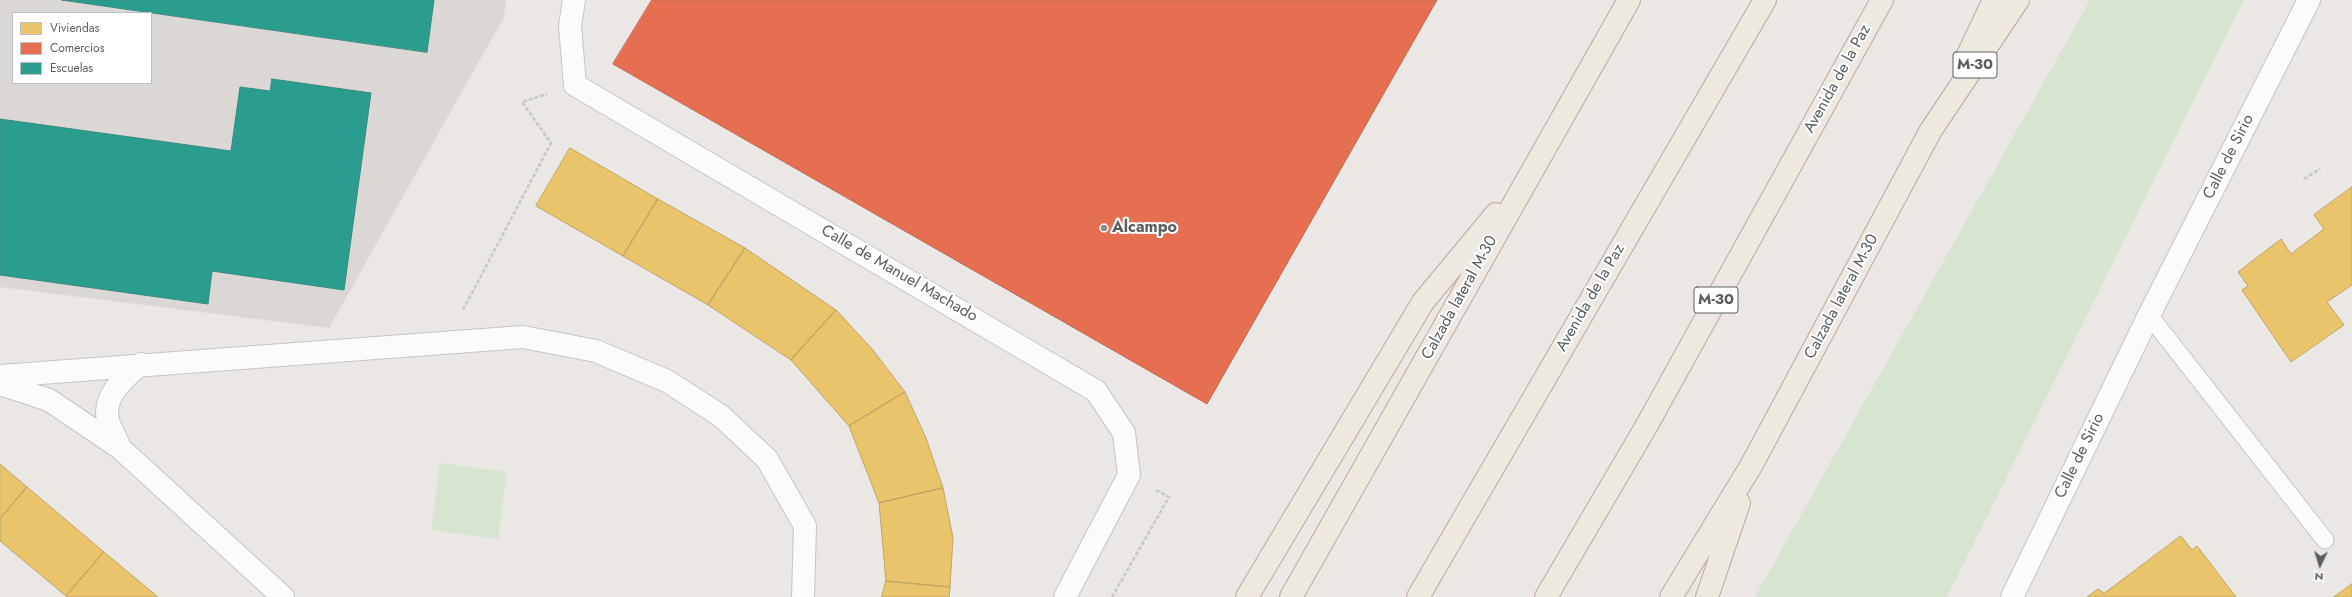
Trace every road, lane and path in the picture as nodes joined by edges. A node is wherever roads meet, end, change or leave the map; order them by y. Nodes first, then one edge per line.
1 (574, 0) edge
2 (1629, 0) edge
3 (1765, 0) edge
4 (1882, 0) edge
5 (1994, 0) edge
6 (2018, 0) edge
7 (2309, 0) edge
8 (575, 85) junction
9 (1931, 130) junction
10 (2320, 169) dead end
11 (1532, 170) junction
12 (2304, 179) dead end
13 (2149, 315) junction
14 (446, 342) junction
15 (141, 364) junction
16 (0, 376) edge
17 (0, 384) edge
18 (120, 448) junction
19 (1751, 466) junction
20 (1169, 497) dead end
21 (2324, 540) dead end
22 (283, 597) edge
23 (803, 597) edge
24 (1065, 597) edge
25 (1112, 597) edge
26 (1247, 597) edge
27 (1292, 597) edge
28 (1418, 597) edge
29 (1546, 597) edge
30 (1671, 597) edge
31 (1707, 597) edge
32 (2012, 597) edge

1 - 8 street
2 - 11 highway, Calzada lateral M-30
3 - 28 highway, Avenida de la Paz
4 - 29 highway, Avenida de la Paz / M-30
5 - 9 highway
6 - 9 highway, Calzada lateral M-30 / M-30
7 - 13 street, Calle de Sirio
8 - 14 path
8 - 24 street, Calle de Manuel Machado
9 - 19 highway, Calzada lateral M-30 / M-30
10 - 12 path
11 - 26 highway
11 - 27 highway, Calzada lateral M-30
13 - 21 lane
13 - 32 street, Calle de Sirio
14 - 15 street
14 - 23 street
15 - 16 street
15 - 18 street
17 - 18 street
18 - 22 street
19 - 30 highway, Calzada lateral M-30 / M-30
19 - 31 highway
20 - 25 path

